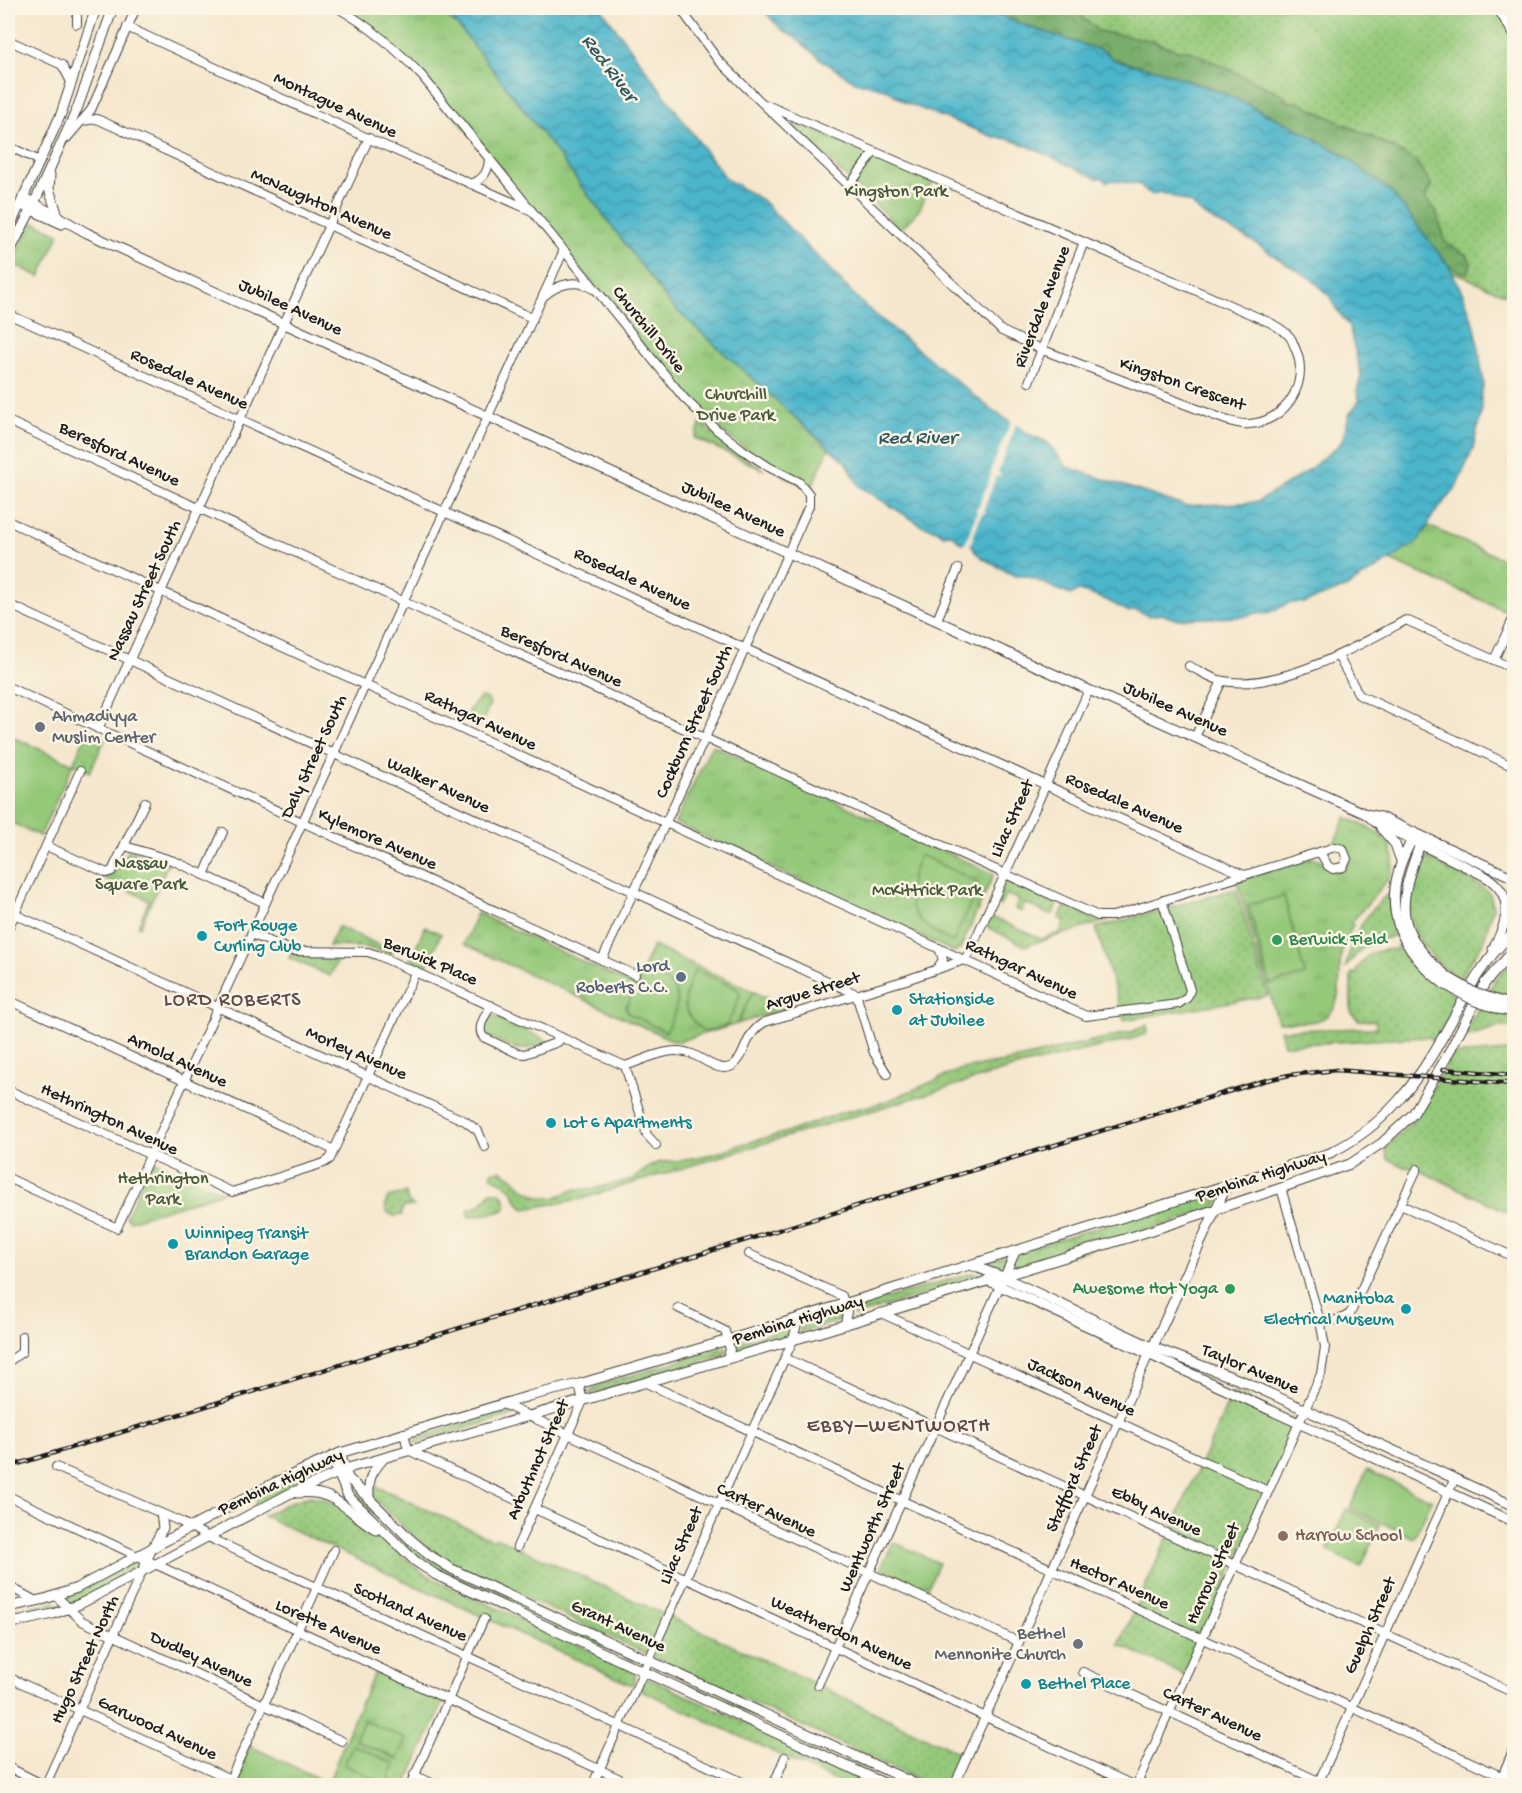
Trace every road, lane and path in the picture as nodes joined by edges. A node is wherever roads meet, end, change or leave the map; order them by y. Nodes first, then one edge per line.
1 (77, 8) edge
2 (96, 8) edge
3 (113, 8) edge
4 (135, 8) edge
5 (338, 8) edge
6 (680, 8) edge
7 (1497, 8) edge
8 (77, 24) dead end
9 (127, 27) junction
10 (1515, 35) edge
11 (8, 40) edge
12 (71, 82) junction
13 (762, 104) junction
14 (91, 110) junction
15 (97, 119) junction
16 (82, 121) junction
17 (369, 138) junction
18 (8, 146) edge
19 (59, 149) junction
20 (874, 152) junction
21 (489, 157) junction
22 (40, 161) junction
23 (51, 168) junction
24 (471, 184) junction
25 (849, 186) junction
26 (22, 201) junction
27 (33, 206) junction
28 (531, 210) junction
29 (58, 216) junction
30 (328, 225) junction
31 (8, 231) edge
32 (87, 233) junction
33 (1084, 242) junction
34 (564, 250) junction
35 (8, 255) edge
36 (598, 293) junction
37 (541, 299) junction
38 (8, 314) edge
39 (532, 318) junction
40 (284, 324) junction
41 (1043, 350) junction
42 (1029, 382) dead end
43 (488, 416) junction
44 (240, 420) junction
45 (8, 421) edge
46 (809, 494) joint
47 (200, 508) junction
48 (444, 511) junction
49 (8, 521) edge
50 (788, 553) junction
51 (958, 569) dead end
52 (161, 592) junction
53 (404, 602) junction
54 (8, 604) edge
55 (1515, 617) edge
56 (937, 620) junction
57 (745, 648) junction
58 (1338, 656) junction
59 (1494, 660) junction
60 (130, 661) junction
61 (1189, 666) dead end
62 (1515, 669) edge
63 (1222, 681) junction
64 (365, 685) junction
65 (8, 687) edge
66 (1089, 690) junction
67 (98, 729) junction
68 (1195, 737) junction
69 (705, 738) junction
70 (333, 754) junction
71 (1515, 767) edge
72 (80, 771) dead end
73 (1045, 784) junction
74 (145, 802) dead end
75 (1366, 814) junction
76 (665, 822) junction
77 (1375, 822) junction
78 (302, 823) junction
79 (223, 832) dead end
80 (1418, 838) junction
81 (46, 846) junction
82 (125, 846) junction
83 (1320, 852) dead end
84 (1401, 861) junction
85 (204, 874) junction
86 (1005, 874) junction
87 (1244, 875) junction
88 (1515, 878) edge
89 (634, 892) junction
90 (1162, 900) junction
91 (265, 903) junction
92 (11, 913) edge
93 (8, 929) edge
94 (1515, 933) edge
95 (251, 935) junction
96 (939, 948) junction
97 (1515, 951) edge
98 (602, 960) junction
99 (964, 960) junction
100 (1485, 964) junction
101 (936, 970) junction
102 (416, 971) junction
103 (635, 975) dead end
104 (1446, 981) junction
105 (856, 994) junction
106 (8, 1000) edge
107 (491, 1005) junction
108 (1515, 1005) edge
109 (1501, 1006) junction
110 (218, 1008) junction
111 (1515, 1012) edge
112 (561, 1037) junction
113 (625, 1066) junction
114 (887, 1074) dead end
115 (368, 1076) junction
116 (184, 1082) junction
117 (8, 1090) edge
118 (656, 1145) dead end
119 (485, 1147) dead end
120 (334, 1150) junction
121 (151, 1155) junction
122 (1417, 1169) dead end
123 (8, 1178) edge
124 (1226, 1187) junction
125 (1281, 1188) junction
126 (1401, 1205) junction
127 (1215, 1209) junction
128 (1015, 1252) junction
129 (749, 1254) dead end
130 (1515, 1257) edge
131 (973, 1266) junction
132 (987, 1280) joint
133 (1001, 1281) junction
134 (845, 1305) junction
135 (678, 1308) dead end
136 (881, 1313) junction
137 (798, 1319) junction
138 (1320, 1321) junction
139 (845, 1325) junction
140 (22, 1336) dead end
141 (728, 1340) junction
142 (792, 1340) junction
143 (1151, 1351) junction
144 (968, 1353) junction
145 (785, 1358) junction
146 (726, 1360) junction
147 (8, 1362) edge
148 (646, 1383) junction
149 (579, 1384) junction
150 (583, 1401) junction
151 (503, 1404) junction
152 (1304, 1410) junction
153 (528, 1416) junction
154 (1119, 1422) junction
155 (1299, 1422) junction
156 (935, 1426) junction
157 (751, 1432) junction
158 (404, 1433) junction
159 (569, 1436) junction
160 (408, 1450) junction
161 (335, 1455) junction
162 (384, 1457) junction
163 (56, 1467) dead end
164 (342, 1471) junction
165 (1454, 1480) junction
166 (1268, 1491) junction
167 (1449, 1491) junction
168 (289, 1494) junction
169 (252, 1495) junction
170 (8, 1496) edge
171 (1085, 1496) junction
172 (369, 1498) junction
173 (901, 1500) junction
174 (518, 1501) dead end
175 (717, 1505) junction
176 (1515, 1506) edge
177 (535, 1509) junction
178 (161, 1514) junction
179 (240, 1520) junction
180 (1515, 1522) edge
181 (191, 1527) junction
182 (208, 1537) junction
183 (393, 1539) junction
184 (517, 1546) dead end
185 (153, 1547) junction
186 (334, 1550) dead end
187 (137, 1556) junction
188 (151, 1563) junction
189 (1235, 1565) junction
190 (1052, 1570) junction
191 (142, 1572) junction
192 (868, 1574) junction
193 (685, 1578) junction
194 (8, 1586) edge
195 (317, 1588) junction
196 (56, 1596) junction
197 (8, 1600) edge
198 (36, 1601) junction
199 (8, 1607) edge
200 (69, 1608) junction
201 (484, 1619) dead end
202 (8, 1624) edge
203 (298, 1630) junction
204 (1385, 1633) junction
205 (113, 1636) junction
206 (1202, 1638) junction
207 (1019, 1642) junction
208 (835, 1648) junction
209 (468, 1656) junction
210 (648, 1659) junction
211 (643, 1671) junction
212 (1083, 1672) dead end
213 (8, 1677) edge
214 (818, 1685) dead end
215 (1515, 1693) edge
216 (449, 1699) junction
217 (263, 1706) junction
218 (1352, 1707) junction
219 (79, 1710) junction
220 (1169, 1712) junction
221 (985, 1717) junction
222 (620, 1725) junction
223 (342, 1741) dead end
224 (1515, 1748) edge
225 (785, 1757) dead end
226 (8, 1767) edge
227 (599, 1769) junction
228 (414, 1775) junction
229 (1502, 1777) junction
230 (228, 1782) edge
231 (1515, 1782) edge
232 (1318, 1783) edge
233 (46, 1785) edge
234 (410, 1785) edge
235 (438, 1785) edge
236 (592, 1785) edge
237 (635, 1785) edge
238 (751, 1785) edge
239 (773, 1785) edge
240 (890, 1785) edge
241 (920, 1785) edge
242 (954, 1785) edge
243 (1136, 1785) edge
244 (1329, 1785) edge
245 (1498, 1785) edge

1 - 8 street
2 - 12 main road
3 - 19 main road
4 - 9 street
5 - 21 street, Churchill Drive
6 - 13 street
7 - 10 street
9 - 14 street
9 - 17 street, Montague Avenue
11 - 12 street
12 - 22 main road
13 - 20 street, Kingston Crescent
13 - 25 street, Kingston Crescent
14 - 15 street
14 - 16 street
15 - 16 street
15 - 30 street, McNaughton Avenue
16 - 19 street
17 - 24 street, Montague Avenue
17 - 30 street, Nassau Street South
18 - 22 street
19 - 23 main road
20 - 25 street
20 - 33 street, Kingston Crescent
21 - 24 street
21 - 28 street, Churchill Drive
22 - 26 main road
23 - 27 main road
23 - 29 main road
24 - 28 street, Montague Avenue
25 - 41 street, Kingston Crescent
26 - 27 main road, Jubilee Avenue
26 - 31 main road
27 - 29 main road, Jubilee Avenue
27 - 32 main road, Jubilee Avenue
27 - 35 main road
28 - 34 street, Churchill Drive
29 - 32 main road, Jubilee Avenue
30 - 39 street, McNaughton Avenue
30 - 40 street, Nassau Street South
32 - 40 main road, Jubilee Avenue
33 - 41 street, Riverdale Avenue
33 - 41 street, Kingston Crescent
34 - 36 street, Churchill Drive
34 - 37 street, Daly Street South
36 - 37 street
36 - 46 street, Churchill Drive
37 - 39 street, Daly Street South
38 - 44 street, Rosedale Avenue
39 - 43 street, Daly Street South
40 - 43 main road, Jubilee Avenue
40 - 44 street, Nassau Street South
41 - 42 street, Riverdale Avenue
43 - 48 street, Daly Street South
43 - 50 main road, Jubilee Avenue
44 - 47 street, Nassau Street South
44 - 48 street, Rosedale Avenue
45 - 47 street, Beresford Avenue
46 - 50 street, Cockburn Street South
47 - 52 street, Nassau Street South
47 - 53 street, Beresford Avenue
48 - 53 street, Daly Street South
48 - 57 street, Rosedale Avenue
49 - 52 street, Rathgar Avenue
50 - 56 main road, Jubilee Avenue
50 - 57 street, Cockburn Street South
51 - 56 street
52 - 60 street, Nassau Street South
52 - 64 street, Rathgar Avenue
53 - 64 street, Daly Street South
53 - 69 street, Beresford Avenue
54 - 60 street, Walker Avenue
55 - 59 street
56 - 66 main road, Jubilee Avenue
57 - 69 street, Cockburn Street South
57 - 73 street, Rosedale Avenue
58 - 59 street
58 - 63 street
58 - 71 street
59 - 62 street
60 - 67 street, Nassau Street South
60 - 70 street, Walker Avenue
61 - 63 street
63 - 68 street
64 - 70 street, Daly Street South
64 - 76 street, Rathgar Avenue
65 - 67 street, Kylemore Avenue
66 - 68 main road, Jubilee Avenue
66 - 73 street, Lilac Street
67 - 78 street, Kylemore Avenue
68 - 75 main road, Jubilee Avenue
69 - 76 street, Cockburn Street South
69 - 86 street, Beresford Avenue
70 - 78 street, Daly Street South
70 - 89 street, Walker Avenue
72 - 81 street
73 - 86 street, Lilac Street
73 - 87 street, Rosedale Avenue
74 - 82 street
75 - 77 main road, Jubilee Avenue
75 - 80 main road, Jubilee Avenue
76 - 89 street, Cockburn Street South
76 - 96 street, Rathgar Avenue
77 - 80 main road, Jubilee Avenue
77 - 84 main road
78 - 91 street, Daly Street South
78 - 98 street, Kylemore Avenue
79 - 85 street
80 - 84 main road
80 - 88 main road, Jubilee Avenue
80 - 100 main road, Jubilee Avenue
80 - 104 main road
81 - 82 street
81 - 92 street
82 - 85 street
83 - 87 street
84 - 104 main road
85 - 91 street
86 - 90 street, Beresford Avenue
86 - 99 street, Lilac Street
87 - 90 street
89 - 98 street, Cockburn Street South
89 - 105 street, Walker Avenue
90 - 99 street, Rathgar Avenue
91 - 95 street, Daly Street South
92 - 93 street
92 - 110 street, Morley Avenue
94 - 100 main road, Pembina Highway
95 - 102 street, Berwick Place
95 - 110 street, Daly Street South
96 - 99 street, Rathgar Avenue
96 - 101 street, Rathgar Avenue
97 - 125 main road, Pembina Highway
98 - 103 street, Kylemore Avenue
99 - 101 street, Argue Street
100 - 124 main road, Pembina Highway
101 - 105 street, Argue Street
102 - 107 street, Berwick Place
102 - 115 street
104 - 109 main road, bridge
105 - 113 street, Argue Street
105 - 114 street
106 - 116 street, Arnold Avenue
107 - 112 street, Berwick Place
107 - 112 street, Berwick Place
108 - 109 main road
109 - 111 main road
110 - 115 street, Morley Avenue
110 - 116 street, Daly Street South
112 - 113 street, Berwick Place
113 - 118 street
115 - 119 street, Morley Avenue
115 - 120 street
116 - 120 street, Arnold Avenue
116 - 121 street, Daly Street South
117 - 121 street, Hethrington Avenue
120 - 121 street, Hethrington Avenue
121 - 123 street, Daly Street South
122 - 126 street
124 - 127 main road, Stafford Street
124 - 128 main road, Pembina Highway
125 - 127 main road, Pembina Highway
125 - 138 street, Harrow Street
126 - 130 street
126 - 138 street
127 - 133 main road, Pembina Highway
127 - 143 main road, Stafford Street
128 - 131 main road, Pembina Highway
128 - 133 street, Wentworth Street
129 - 134 street
131 - 133 main road, Taylor Avenue
131 - 134 main road, Pembina Highway
132 - 133 main road, Taylor Avenue
132 - 136 main road, Pembina Highway
133 - 143 main road, Taylor Avenue
133 - 144 street, Wentworth Street
134 - 137 main road, Pembina Highway
134 - 139 street
135 - 141 street
136 - 139 main road, Pembina Highway
136 - 144 street, Jackson Avenue
137 - 141 main road, Pembina Highway
137 - 142 street, Lilac Street
138 - 152 street, Harrow Street
139 - 142 main road, Pembina Highway
140 - 147 street
141 - 146 street
141 - 149 main road, Pembina Highway
142 - 145 street, Lilac Street
142 - 146 main road, Pembina Highway
143 - 152 main road, Taylor Avenue
143 - 154 street, Stafford Street
143 - 155 main road, Taylor Avenue
144 - 154 street, Jackson Avenue
144 - 156 street, Wentworth Street
145 - 156 street, Ebby Avenue
145 - 157 street, Lilac Street
146 - 148 main road, Pembina Highway
148 - 150 main road, Pembina Highway
148 - 157 street, Hector Avenue
149 - 150 street, Arbuthnot Street
149 - 151 main road, Pembina Highway
150 - 153 main road, Pembina Highway
150 - 159 street, Arbuthnot Street
151 - 153 street, Carter Avenue
151 - 158 main road, Pembina Highway
152 - 155 street, Harrow Street
152 - 165 main road, Taylor Avenue
153 - 159 street, Carter Avenue
153 - 160 main road, Pembina Highway
154 - 166 street, Jackson Avenue
154 - 171 street, Stafford Street
155 - 166 street, Harrow Street
155 - 167 main road, Taylor Avenue
156 - 171 street, Ebby Avenue
156 - 173 street, Wentworth Street
157 - 173 street, Hector Avenue
157 - 175 street, Lilac Street
158 - 160 street
158 - 161 main road, Pembina Highway
159 - 175 street, Carter Avenue
159 - 177 street, Arbuthnot Street
160 - 162 main road, Pembina Highway
160 - 174 street
161 - 164 main road, Grant Avenue
161 - 169 main road, Pembina Highway
162 - 164 main road, Pembina Highway
162 - 172 main road
163 - 178 street, Scotland Avenue
164 - 168 main road, Pembina Highway
164 - 172 main road, Grant Avenue
164 - 183 main road, Grant Avenue
165 - 167 street, Guelph Street
165 - 176 main road, Taylor Avenue
166 - 189 street, Harrow Street
167 - 180 main road, Taylor Avenue
167 - 204 street, Guelph Street
168 - 179 main road, Pembina Highway
168 - 183 main road
169 - 179 main road
169 - 181 main road, Pembina Highway
170 - 187 street, Lorette Avenue
171 - 189 street, Ebby Avenue
171 - 190 street, Stafford Street
172 - 210 main road, Grant Avenue
173 - 190 street, Hector Avenue
173 - 192 street, Wentworth Street
175 - 192 street, Carter Avenue
175 - 193 street, Lilac Street
177 - 184 street, Arbuthnot Street
177 - 193 street, Weatherdon Avenue
178 - 181 street, Scotland Avenue
178 - 185 main road
179 - 182 main road, Pembina Highway
181 - 182 street, Scotland Avenue
181 - 185 main road, Pembina Highway
182 - 188 main road, Pembina Highway
182 - 195 street, Scotland Avenue
183 - 211 main road, Grant Avenue
185 - 187 main road, Pembina Highway
185 - 188 street
186 - 195 street
187 - 188 street, Lorette Avenue
187 - 196 main road, Pembina Highway
188 - 191 main road, Pembina Highway
188 - 203 street, Lorette Avenue
189 - 204 street, Ebby Avenue
189 - 206 street, Harrow Street
190 - 206 street, Hector Avenue
190 - 207 street, Stafford Street
191 - 200 main road, Pembina Highway
191 - 205 street, Hugo Street North
192 - 207 street, Carter Avenue
192 - 208 street, Wentworth Street
193 - 208 street, Weatherdon Avenue
193 - 210 street, Lilac Street
194 - 197 street
194 - 198 street
195 - 203 street
195 - 209 street, Scotland Avenue
196 - 198 main road, Pembina Highway
196 - 200 street, Dudley Avenue
198 - 199 main road, Pembina Highway
200 - 202 main road, Pembina Highway
200 - 205 street, Dudley Avenue
201 - 209 street
203 - 216 street, Lorette Avenue
203 - 217 street
204 - 215 street, Ebby Avenue
204 - 218 street, Guelph Street
205 - 217 street, Dudley Avenue
205 - 219 street, Hugo Street North
206 - 218 street, Hector Avenue
206 - 220 street, Harrow Street
207 - 221 street, Stafford Street
208 - 214 street, Wentworth Street
208 - 221 street, Weatherdon Avenue
209 - 216 street
209 - 222 street, Scotland Avenue
210 - 211 street, Lilac Street
210 - 241 main road, Grant Avenue
211 - 222 street, Lilac Street
211 - 240 main road, Grant Avenue
212 - 220 street, Carter Avenue
213 - 219 street, Garwood Avenue
216 - 227 street, Lorette Avenue
216 - 228 street
217 - 223 street, Dudley Avenue
217 - 230 street
218 - 229 street, Hector Avenue
218 - 232 street, Guelph Street
219 - 230 street, Garwood Avenue
219 - 233 street, Hugo Street North
220 - 232 street, Carter Avenue
220 - 243 street, Harrow Street
221 - 242 street, Stafford Street
221 - 243 street, Weatherdon Avenue
222 - 227 street, Lilac Street
222 - 238 street, Scotland Avenue
224 - 229 street
225 - 239 street
226 - 233 street
227 - 236 street, Lilac Street
227 - 237 street, Lorette Avenue
228 - 234 street
228 - 235 street
229 - 231 street, Hector Avenue
229 - 245 street
232 - 244 street, Carter Avenue

